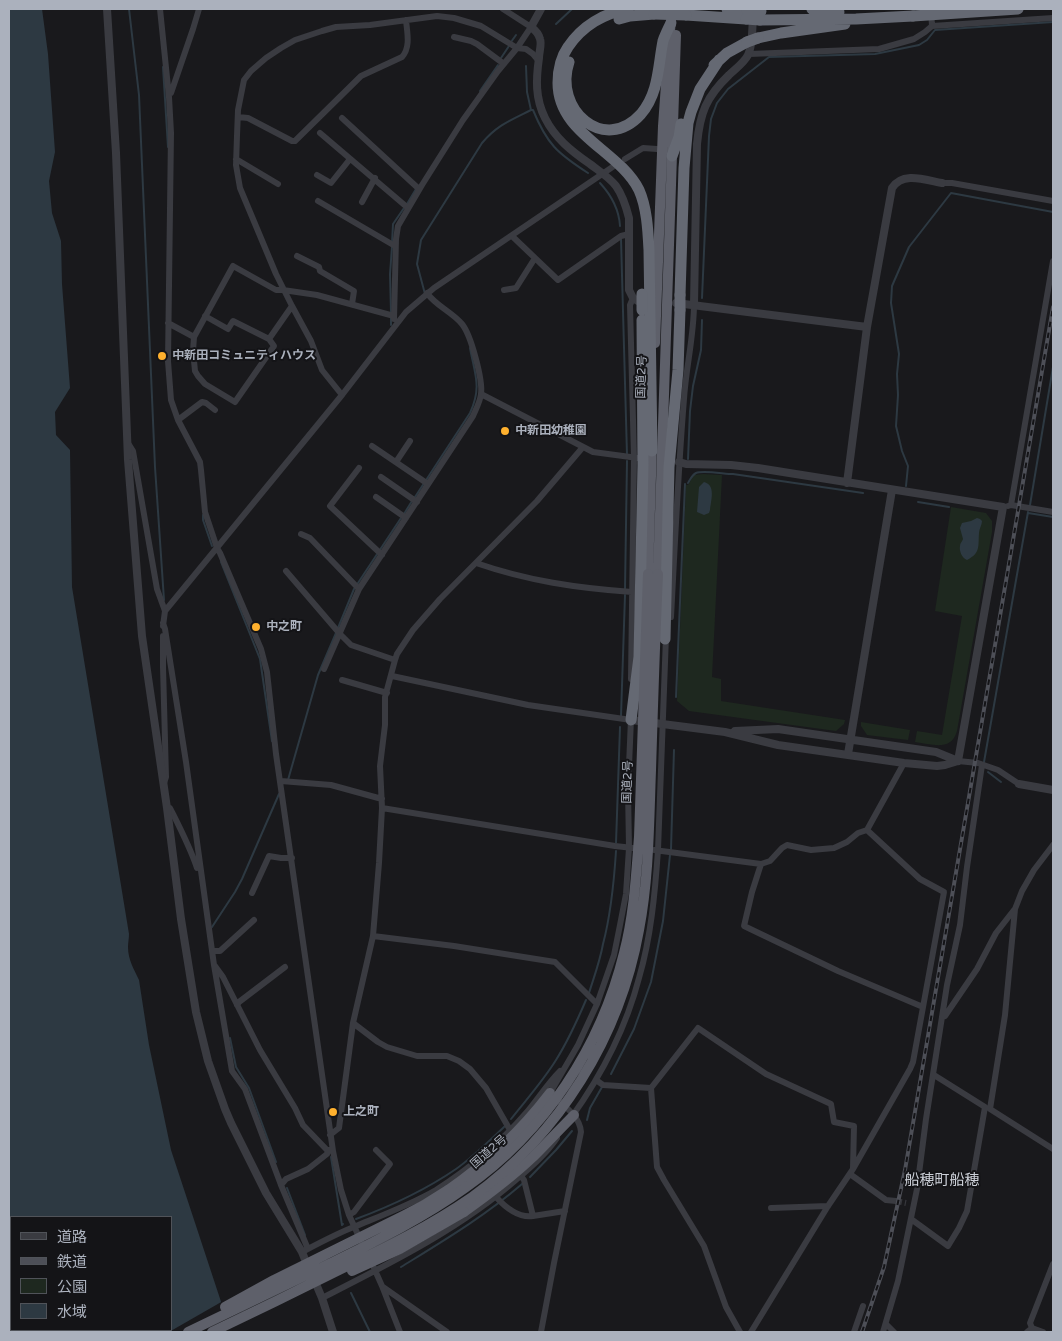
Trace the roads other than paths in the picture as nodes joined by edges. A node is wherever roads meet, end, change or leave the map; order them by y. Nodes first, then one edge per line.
1 (107, 9) edge
2 (160, 9) edge
3 (199, 9) edge
4 (503, 9) edge
5 (541, 9) edge
6 (628, 9) edge
7 (727, 9) edge
8 (932, 9) edge
9 (1018, 9) edge
10 (678, 11) edge
11 (753, 14) edge
12 (812, 14) edge
13 (898, 17) junction
14 (1053, 18) edge
15 (406, 20) junction
16 (671, 23) junction
17 (531, 26) junction
18 (932, 26) junction
19 (454, 37) dead end
20 (517, 48) junction
21 (749, 54) junction
22 (538, 60) junction
23 (719, 60) junction
24 (504, 64) junction
25 (169, 96) junction
26 (238, 117) junction
27 (342, 118) dead end
28 (320, 133) dead end
29 (657, 149) dead end
30 (672, 156) junction
31 (350, 159) junction
32 (625, 159) dead end
33 (236, 160) junction
34 (614, 166) dead end
35 (604, 174) junction
36 (317, 176) dead end
37 (374, 178) junction
38 (942, 183) joint
39 (278, 184) dead end
40 (418, 188) junction
41 (639, 190) junction
42 (318, 201) dead end
43 (1053, 201) edge
44 (362, 202) dead end
45 (407, 206) junction
46 (629, 234) junction
47 (512, 236) junction
48 (393, 245) junction
49 (297, 256) dead end
50 (535, 258) junction
51 (1053, 261) edge
52 (283, 290) junction
53 (504, 290) dead end
54 (426, 294) junction
55 (640, 301) junction
56 (679, 302) junction
57 (352, 304) junction
58 (694, 304) junction
59 (292, 306) junction
60 (206, 316) junction
61 (392, 316) junction
62 (168, 323) junction
63 (395, 325) junction
64 (867, 327) junction
65 (194, 337) junction
66 (269, 340) junction
67 (481, 394) junction
68 (342, 395) junction
69 (215, 410) dead end
70 (178, 420) junction
71 (128, 442) junction
72 (410, 442) dead end
73 (372, 446) dead end
74 (583, 447) junction
75 (652, 451) junction
76 (636, 458) junction
77 (396, 462) junction
78 (677, 462) junction
79 (359, 468) dead end
80 (381, 477) dead end
81 (426, 483) junction
82 (847, 483) junction
83 (892, 490) junction
84 (376, 497) dead end
85 (415, 500) junction
86 (1007, 506) junction
87 (1053, 512) edge
88 (404, 516) junction
89 (301, 534) dead end
90 (217, 548) junction
91 (380, 553) junction
92 (476, 563) junction
93 (286, 570) dead end
94 (653, 574) junction
95 (357, 587) junction
96 (632, 592) junction
97 (165, 611) junction
98 (163, 623) junction
99 (338, 632) junction
100 (665, 639) junction
101 (395, 660) junction
102 (324, 669) dead end
103 (392, 676) junction
104 (342, 680) dead end
105 (387, 693) junction
106 (631, 720) junction
107 (663, 724) junction
108 (725, 732) junction
109 (851, 739) junction
110 (848, 754) junction
111 (958, 761) junction
112 (904, 763) junction
113 (982, 764) junction
114 (280, 781) junction
115 (1019, 784) joint
116 (163, 786) junction
117 (1053, 790) edge
118 (382, 799) junction
119 (167, 808) junction
120 (382, 808) junction
121 (868, 830) junction
122 (1053, 845) edge
123 (629, 848) junction
124 (658, 850) junction
125 (292, 858) junction
126 (761, 864) junction
127 (202, 876) junction
128 (252, 893) dead end
129 (1015, 909) junction
130 (254, 920) dead end
131 (372, 936) junction
132 (214, 951) junction
133 (214, 965) junction
134 (285, 967) dead end
135 (597, 1004) junction
136 (236, 1005) junction
137 (923, 1007) junction
138 (943, 1019) junction
139 (353, 1023) junction
140 (567, 1063) junction
141 (934, 1074) junction
142 (596, 1080) junction
143 (652, 1088) junction
144 (550, 1093) junction
145 (988, 1108) junction
146 (574, 1115) junction
147 (510, 1130) junction
148 (330, 1135) junction
149 (1053, 1149) edge
150 (376, 1150) dead end
151 (330, 1151) junction
152 (852, 1172) junction
153 (521, 1176) junction
154 (281, 1185) junction
155 (499, 1200) junction
156 (896, 1202) tunnel mouth
157 (906, 1203) tunnel mouth
158 (914, 1205) junction
159 (828, 1206) junction
160 (403, 1207) junction
161 (771, 1208) dead end
162 (565, 1211) junction
163 (349, 1215) junction
164 (533, 1216) junction
165 (911, 1219) junction
166 (354, 1226) junction
167 (422, 1244) junction
168 (305, 1251) junction
169 (1053, 1264) edge
170 (375, 1271) junction
171 (382, 1286) junction
172 (322, 1298) junction
173 (863, 1306) dead end
174 (886, 1324) junction
175 (1029, 1330) edge
176 (184, 1332) edge
177 (188, 1332) edge
178 (212, 1332) edge
179 (223, 1332) edge
180 (333, 1332) edge
181 (400, 1332) edge
182 (447, 1332) edge
183 (541, 1332) edge
184 (740, 1332) edge
185 (752, 1332) edge
186 (854, 1332) edge
187 (883, 1332) edge
188 (894, 1332) edge
189 (1043, 1332) edge

1 - 71 street
2 - 25 street
3 - 25 street
4 - 17 street
5 - 17 street
6 - 41 highway
7 - 11 highway
8 - 18 street
9 - 13 highway, bridge
10 - 11 highway
10 - 16 highway, 国道2号
10 - 16 highway, bridge
10 - 30 highway, 国道2号
11 - 12 highway
11 - 21 street
12 - 13 highway
13 - 23 highway
14 - 18 street
15 - 20 street
15 - 26 street
15 - 26 street
16 - 75 highway, 国道2号
17 - 20 street
17 - 22 street
18 - 21 street
19 - 24 street
20 - 22 street
20 - 24 street
21 - 58 street
22 - 35 street
23 - 30 highway
23 - 56 highway
24 - 40 street
25 - 62 street
26 - 33 street
27 - 40 street
28 - 31 street
29 - 32 street
30 - 94 highway, 国道2号
31 - 36 street
31 - 37 street
33 - 39 street
33 - 52 street
34 - 35 street
35 - 46 street
35 - 47 street
37 - 44 street
37 - 45 street
38 - 43 street
38 - 64 street
40 - 45 street
41 - 55 highway
41 - 75 highway
42 - 48 street
45 - 48 street
46 - 50 street
46 - 55 street
47 - 50 street
47 - 54 street
48 - 61 street
49 - 57 street
50 - 53 street
51 - 86 street
52 - 57 street
52 - 59 street
52 - 60 street
54 - 63 street
54 - 67 street
55 - 76 street
55 - 106 highway
56 - 58 street
56 - 100 highway
57 - 61 street
58 - 64 street
58 - 78 street
59 - 66 street
59 - 68 street
60 - 65 street
60 - 66 street
61 - 63 street
62 - 65 street
62 - 70 street
63 - 68 street
64 - 82 street
65 - 66 street
67 - 74 street
67 - 81 street
68 - 90 street
69 - 70 street
70 - 90 street
71 - 97 street
71 - 116 street
72 - 77 street
73 - 77 street
74 - 76 street
74 - 92 street
75 - 94 highway, 国道2号
76 - 96 street
77 - 81 street
78 - 82 street
78 - 100 street
79 - 91 street
80 - 85 street
81 - 85 street
82 - 83 street
83 - 86 street
83 - 109 street
84 - 88 street
85 - 88 street
86 - 87 street
86 - 111 street
88 - 91 street
89 - 95 street
90 - 97 street
90 - 114 street
91 - 95 street
92 - 96 street
92 - 101 street
93 - 99 street
94 - 177 highway, 国道2号, bridge
94 - 178 highway, 国道2号, bridge
95 - 99 street
96 - 106 street
97 - 98 street
98 - 116 street
98 - 127 street
99 - 101 street
99 - 102 street
100 - 107 street
101 - 103 street
103 - 105 street
103 - 106 street
104 - 105 street
105 - 118 street
106 - 107 street
106 - 123 street
107 - 108 street
107 - 124 street
108 - 109 street
108 - 110 street
109 - 110 street
109 - 111 street
110 - 112 street
111 - 112 street
111 - 113 street
112 - 121 street
113 - 115 street
113 - 138 street
114 - 118 street
114 - 125 street
115 - 117 street
116 - 119 street
118 - 120 street
119 - 127 street
119 - 168 street
120 - 123 street
120 - 131 street
121 - 126 street
121 - 137 street
122 - 129 street
123 - 124 street
123 - 135 street
124 - 126 street
124 - 142 street
125 - 128 street
125 - 148 street
126 - 137 street
127 - 132 street
129 - 138 street
129 - 145 street
130 - 132 street
131 - 135 street
131 - 139 street
132 - 133 street
133 - 136 street
133 - 154 street
134 - 136 street
135 - 140 street
136 - 151 street
137 - 152 street
138 - 141 street
139 - 147 street
139 - 148 street
140 - 144 street
140 - 147 street
141 - 145 street
141 - 158 street
142 - 143 street
142 - 146 street
143 - 152 street
143 - 184 street
144 - 146 street
144 - 176 highway, bridge
145 - 149 street
145 - 165 street
146 - 153 street
146 - 162 street
146 - 179 highway, bridge
147 - 160 street
148 - 151 street
150 - 163 street
151 - 154 street
151 - 163 street
152 - 156 street
152 - 159 street
153 - 155 street
153 - 164 street
154 - 168 street
155 - 164 street
155 - 167 street
157 - 158 street
158 - 165 street
159 - 161 street
159 - 185 street
160 - 166 street
160 - 167 street
162 - 164 street
162 - 183 street
163 - 166 street
165 - 174 street
166 - 168 street
166 - 170 street
167 - 170 street
168 - 172 street
169 - 175 street
170 - 171 street
170 - 172 street
171 - 181 street
171 - 182 street
172 - 180 street
173 - 186 street
174 - 187 street
174 - 188 street
175 - 189 street

